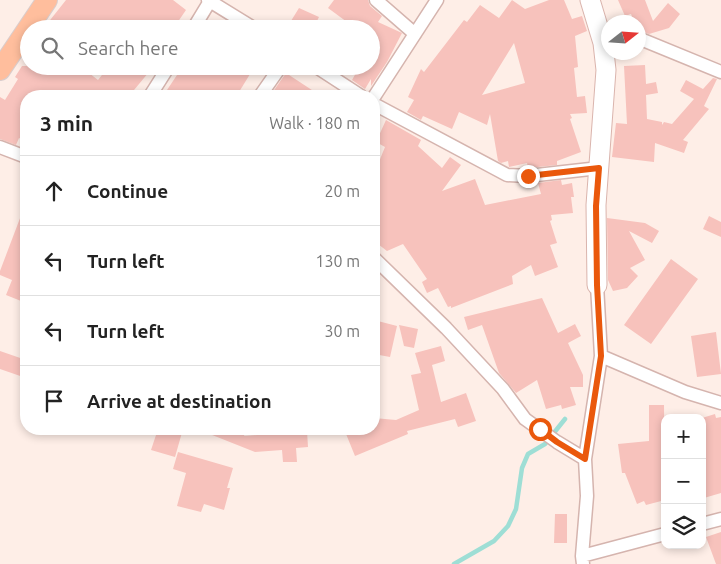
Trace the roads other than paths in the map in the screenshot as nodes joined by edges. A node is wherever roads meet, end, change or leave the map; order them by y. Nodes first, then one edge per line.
1 (47, 0) edge
2 (376, 0) edge
3 (437, 0) edge
4 (590, 0) edge
5 (209, 1) edge
6 (34, 20) edge
7 (198, 20) edge
8 (241, 20) edge
9 (601, 22) edge
10 (415, 34) junction
11 (20, 40) edge
12 (646, 41) edge
13 (605, 60) edge
14 (0, 70) edge
15 (721, 72) edge
16 (163, 75) edge
17 (275, 75) edge
18 (329, 75) edge
19 (154, 90) edge
20 (264, 90) edge
21 (352, 90) edge
22 (379, 90) edge
23 (380, 107) edge
24 (0, 147) edge
25 (20, 155) edge
26 (599, 168) junction
27 (380, 264) edge
28 (597, 285) joint
29 (601, 356) junction
30 (721, 403) edge
31 (585, 459) junction
32 (721, 519) edge
33 (706, 523) edge
34 (661, 535) edge
35 (582, 560) edge

1 - 6 main road
2 - 10 street
3 - 10 street
4 - 9 street
5 - 7 street
5 - 8 street
10 - 22 street
11 - 14 main road
12 - 15 street
13 - 26 street
16 - 19 street
17 - 20 street
18 - 21 street
23 - 26 street
24 - 25 street
26 - 28 street
27 - 31 street
28 - 29 street
29 - 30 street
29 - 31 street
31 - 35 street
32 - 33 street
34 - 35 street

